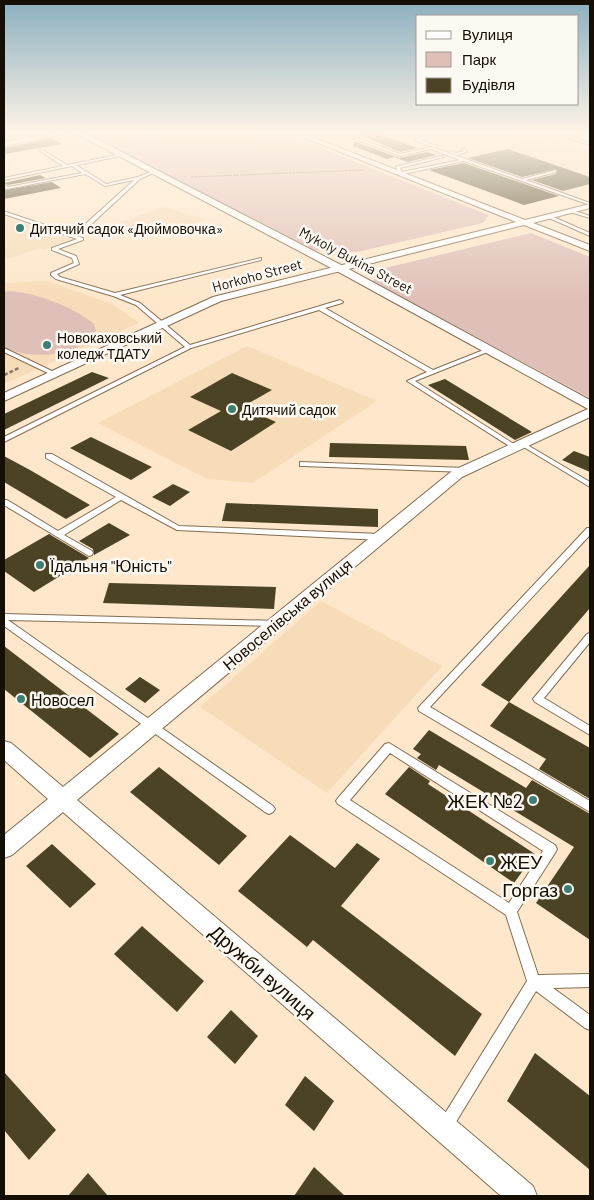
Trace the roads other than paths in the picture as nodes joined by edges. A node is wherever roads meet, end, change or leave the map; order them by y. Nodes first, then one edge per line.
1 (127, 189) edge
2 (186, 189) edge
3 (439, 189) edge
4 (547, 189) edge
5 (590, 197) edge
6 (578, 200) junction
7 (590, 205) edge
8 (572, 211) junction
9 (4, 213) edge
10 (551, 217) junction
11 (590, 217) edge
12 (527, 223) junction
13 (69, 235) junction
14 (590, 235) edge
15 (590, 248) edge
16 (259, 259) dead end
17 (339, 268) junction
18 (115, 294) junction
19 (340, 302) dead end
20 (320, 308) junction
21 (162, 323) junction
22 (189, 347) junction
23 (4, 350) edge
24 (488, 350) junction
25 (432, 372) junction
26 (54, 374) junction
27 (4, 397) edge
28 (590, 406) edge
29 (590, 412) edge
30 (4, 440) edge
31 (520, 446) junction
32 (49, 456) dead end
33 (304, 464) dead end
34 (466, 470) junction
35 (590, 485) edge
36 (122, 498) junction
37 (4, 502) edge
38 (590, 530) edge
39 (58, 535) junction
40 (381, 537) junction
41 (89, 553) dead end
42 (4, 617) edge
43 (4, 622) edge
44 (276, 623) junction
45 (590, 636) edge
46 (153, 725) junction
47 (590, 731) edge
48 (4, 749) edge
49 (63, 800) junction
50 (590, 807) edge
51 (269, 810) dead end
52 (4, 848) edge
53 (511, 911) junction
54 (590, 980) edge
55 (534, 982) junction
56 (590, 1023) edge
57 (444, 1128) junction
58 (523, 1196) edge

1 - 13 lane
2 - 17 street, Mykoly Bukina Street
3 - 12 street
4 - 6 lane
5 - 6 lane
6 - 7 lane
7 - 8 street, Horkoho Street
8 - 10 street, Horkoho Street
8 - 11 lane
9 - 13 lane
10 - 12 street, Horkoho Street
10 - 14 lane
12 - 15 street
12 - 17 street, Horkoho Street
13 - 18 lane
16 - 18 lane
17 - 21 street, Horkoho Street
17 - 24 street, Mykoly Bukina Street
18 - 21 lane
19 - 20 lane
20 - 22 lane
20 - 25 lane
21 - 22 lane
21 - 26 street, Horkoho Street
22 - 30 lane
23 - 26 lane
24 - 25 lane
24 - 28 street, Mykoly Bukina Street
25 - 31 lane
26 - 27 street, Horkoho Street
29 - 31 street, Новоселівська вулиця
31 - 34 street, Новоселівська вулиця
31 - 35 lane
32 - 36 lane
33 - 34 lane
34 - 40 street, Новоселівська вулиця
36 - 39 lane
36 - 40 lane
37 - 39 lane
38 - 50 lane
39 - 41 lane
40 - 44 street, Новоселівська вулиця
42 - 44 lane
43 - 46 lane
44 - 46 street, Новоселівська вулиця
45 - 47 lane
46 - 49 street, Новоселівська вулиця
46 - 51 lane
48 - 49 street, Дружби вулиця
49 - 52 street, Новоселівська вулиця
49 - 57 street, Дружби вулиця
53 - 53 lane
53 - 55 lane
54 - 55 lane
55 - 56 lane
55 - 57 lane
57 - 58 street, Дружби вулиця

